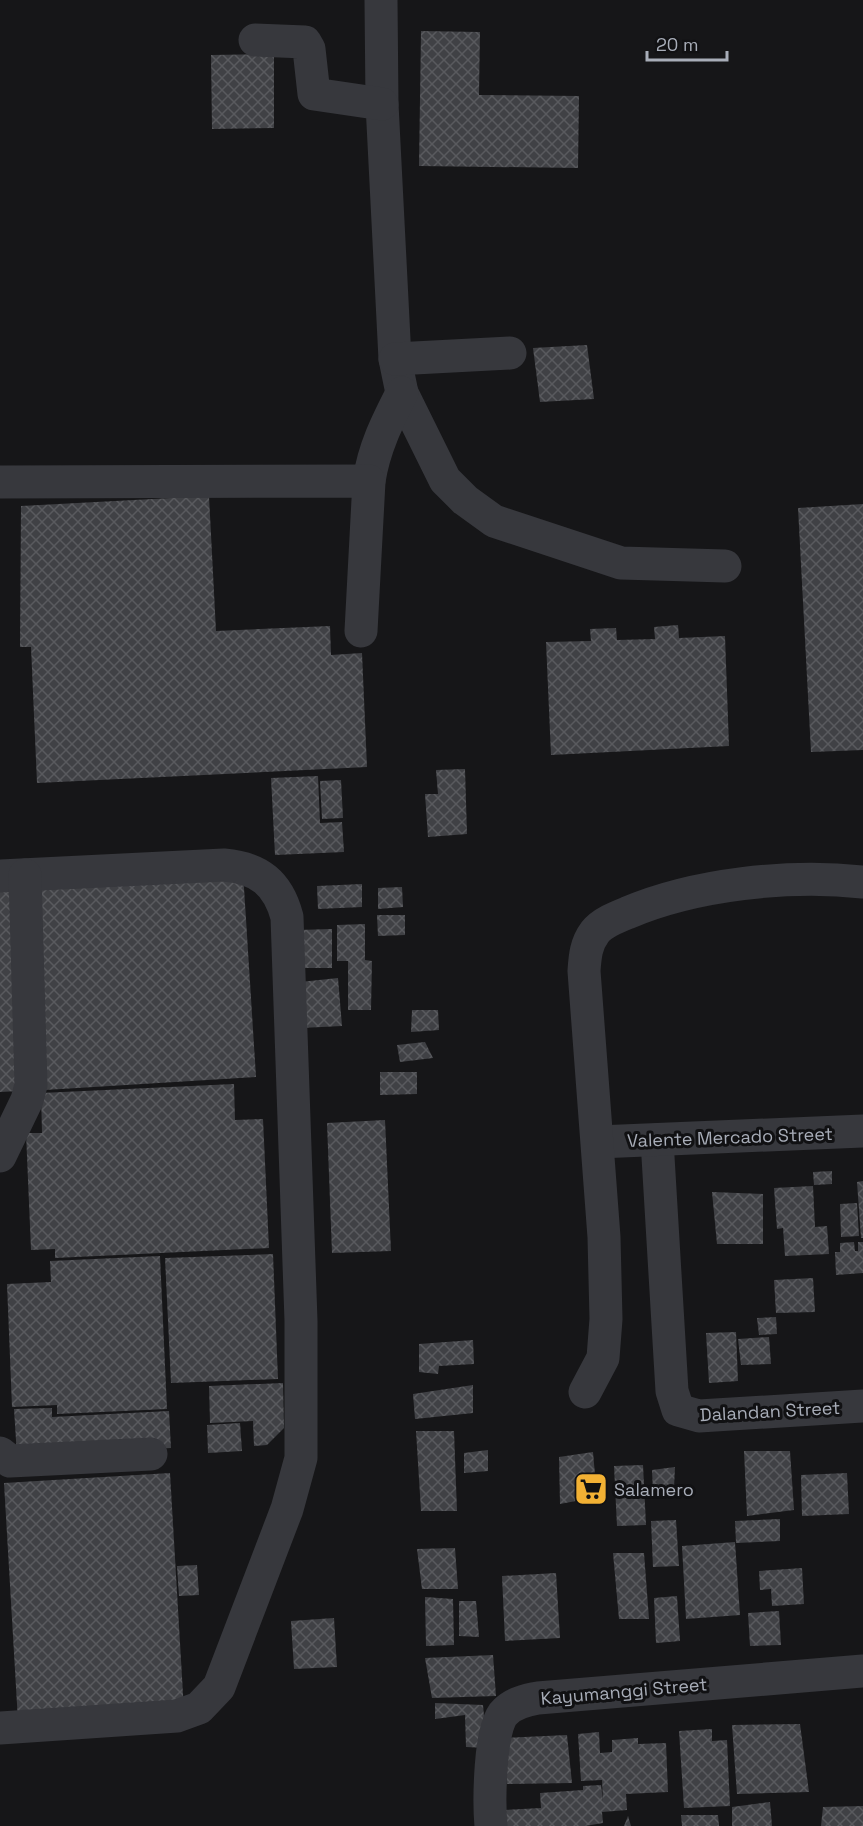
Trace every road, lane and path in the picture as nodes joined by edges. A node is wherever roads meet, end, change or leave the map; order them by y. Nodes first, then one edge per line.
1 (381, 0) edge
2 (255, 40) dead end
3 (382, 104) junction
4 (510, 353) dead end
5 (395, 359) junction
6 (402, 393) junction
7 (369, 481) junction
8 (0, 482) edge
9 (725, 566) dead end
10 (361, 632) dead end
11 (13, 875) edge
12 (863, 882) edge
13 (863, 1131) edge
14 (657, 1140) junction
15 (598, 1142) junction
16 (0, 1156) edge
17 (585, 1392) dead end
18 (863, 1406) edge
19 (0, 1453) edge
20 (151, 1454) dead end
21 (863, 1671) edge
22 (0, 1728) edge
23 (491, 1826) edge

1 - 3 street
2 - 3 street
3 - 5 street
4 - 5 street
5 - 6 street
6 - 7 street
6 - 9 street
7 - 8 street
7 - 10 street
11 - 16 street
11 - 22 street
12 - 15 street
13 - 14 street, Valente Mercado Street
14 - 15 street, Valente Mercado Street
14 - 18 street, Dalandan Street
15 - 17 street
19 - 20 street
21 - 23 street, Kayumanggi Street

